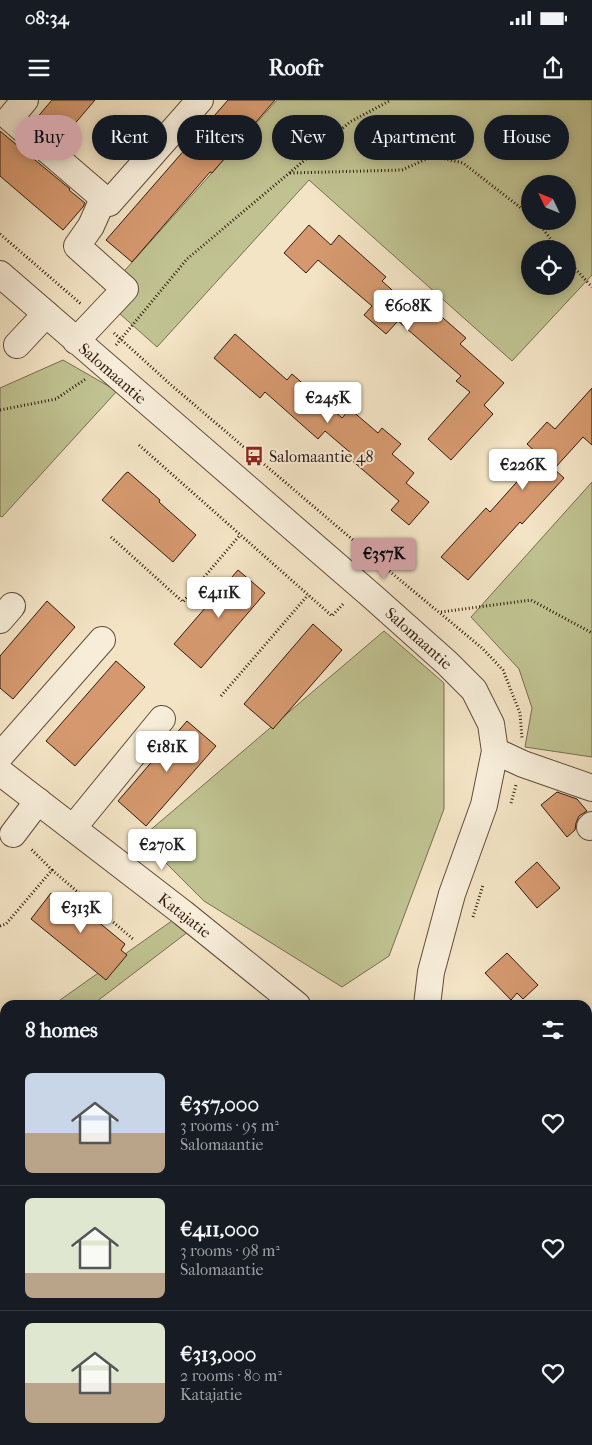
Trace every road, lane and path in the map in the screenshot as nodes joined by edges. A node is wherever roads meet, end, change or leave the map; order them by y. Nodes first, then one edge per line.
1 (200, 100) edge
2 (391, 100) edge
3 (12, 109) edge
4 (289, 174) junction
5 (103, 199) junction
6 (521, 208) edge
7 (576, 270) edge
8 (0, 274) edge
9 (592, 288) edge
10 (46, 314) junction
11 (76, 341) junction
12 (17, 345) dead end
13 (102, 363) junction
14 (0, 410) edge
15 (139, 445) dead end
16 (240, 535) junction
17 (111, 537) dead end
18 (380, 563) dead end
19 (359, 586) junction
20 (308, 596) junction
21 (440, 612) dead end
22 (592, 633) edge
23 (102, 640) dead end
24 (221, 696) dead end
25 (162, 719) dead end
26 (495, 751) junction
27 (0, 756) edge
28 (0, 772) edge
29 (592, 788) edge
30 (38, 801) junction
31 (73, 828) junction
32 (13, 834) joint
33 (52, 870) junction
34 (0, 926) edge
35 (133, 939) dead end
36 (291, 1000) edge
37 (428, 1000) edge

1 - 5 street
2 - 4 path
3 - 5 street
4 - 6 path
4 - 13 path
5 - 11 street
7 - 9 path
8 - 10 street, Salomaantie
10 - 11 street, Salomaantie
10 - 12 street
11 - 13 street, Salomaantie
13 - 14 path
13 - 19 street, Salomaantie
15 - 16 path
16 - 17 path
16 - 20 path
18 - 19 path
19 - 20 path
19 - 26 street, Salomaantie
20 - 24 path
21 - 22 path
23 - 27 street
25 - 31 street
26 - 29 street
26 - 37 street, Salomaantie
28 - 30 street, Katajatie
30 - 31 street, Katajatie
30 - 32 street
31 - 36 street, Katajatie
32 - 33 path
33 - 34 path
33 - 35 path

